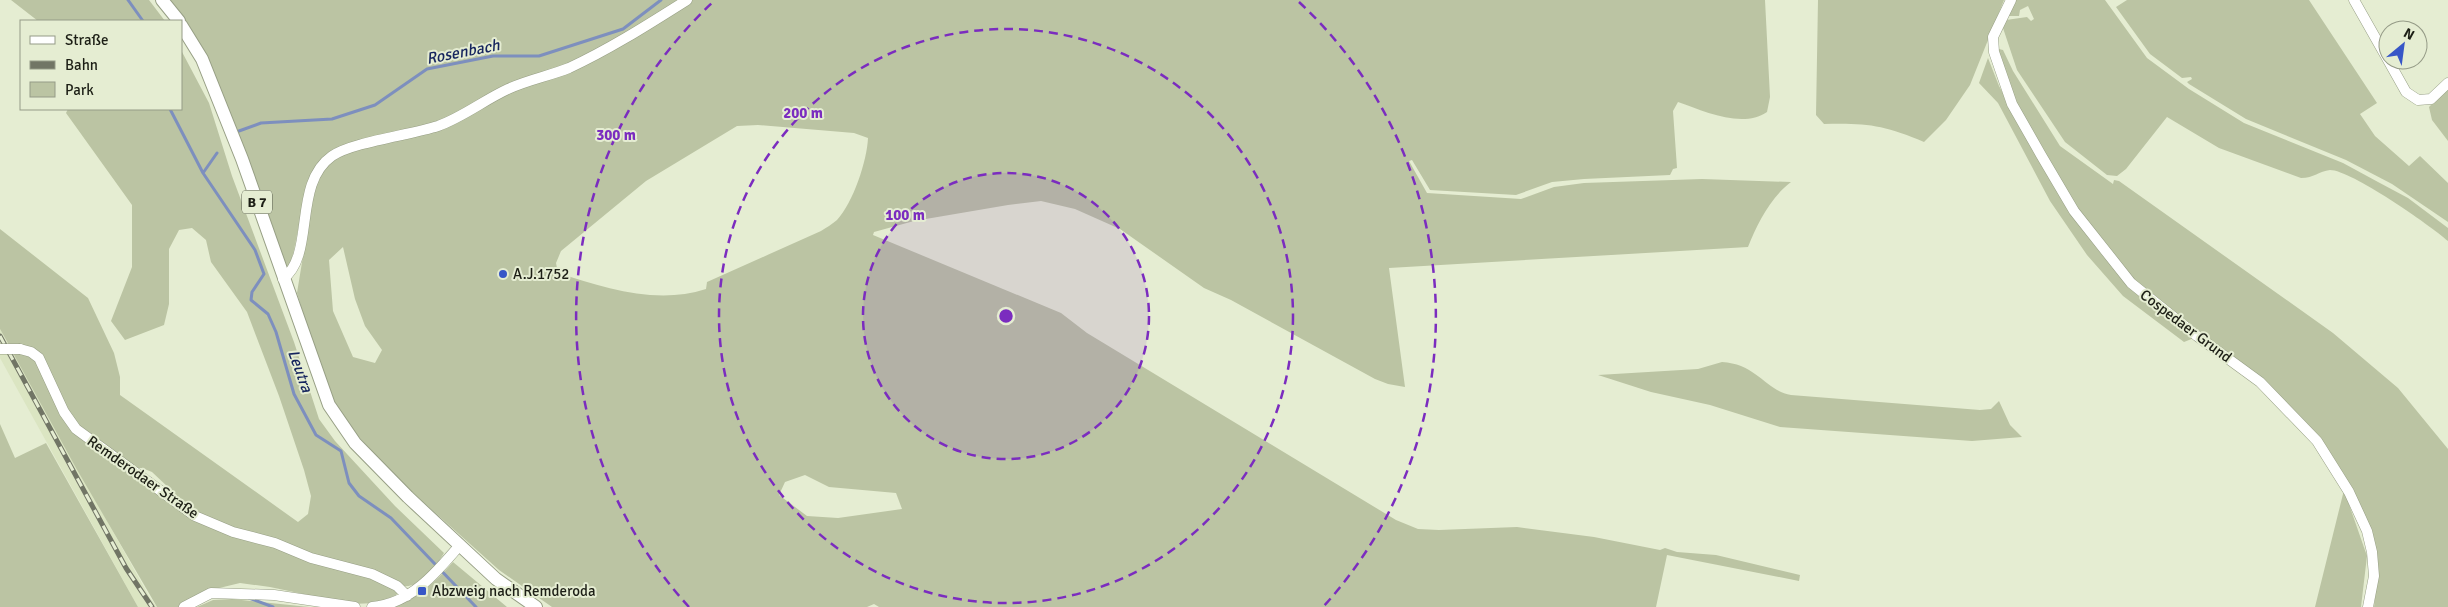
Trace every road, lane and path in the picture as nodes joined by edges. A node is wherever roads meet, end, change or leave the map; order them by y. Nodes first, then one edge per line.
1 (162, 0) edge
2 (687, 0) edge
3 (2011, 0) edge
4 (2354, 0) edge
5 (178, 20) edge
6 (182, 28) edge
7 (2378, 42) edge
8 (2394, 70) edge
9 (2448, 83) edge
10 (283, 279) junction
11 (0, 349) edge
12 (459, 546) junction
13 (407, 596) junction
14 (184, 607) edge
15 (355, 607) edge
16 (372, 607) edge
17 (536, 607) edge
18 (2368, 607) edge

1 - 5 main road
2 - 10 street
3 - 18 street, Cospedaer Grund
4 - 7 street
6 - 10 main road, B 7
8 - 9 street
10 - 12 main road, B 7
11 - 13 street, Remderodaer Straße, bridge
12 - 13 street
12 - 17 main road, B 7
13 - 16 street
14 - 15 street

